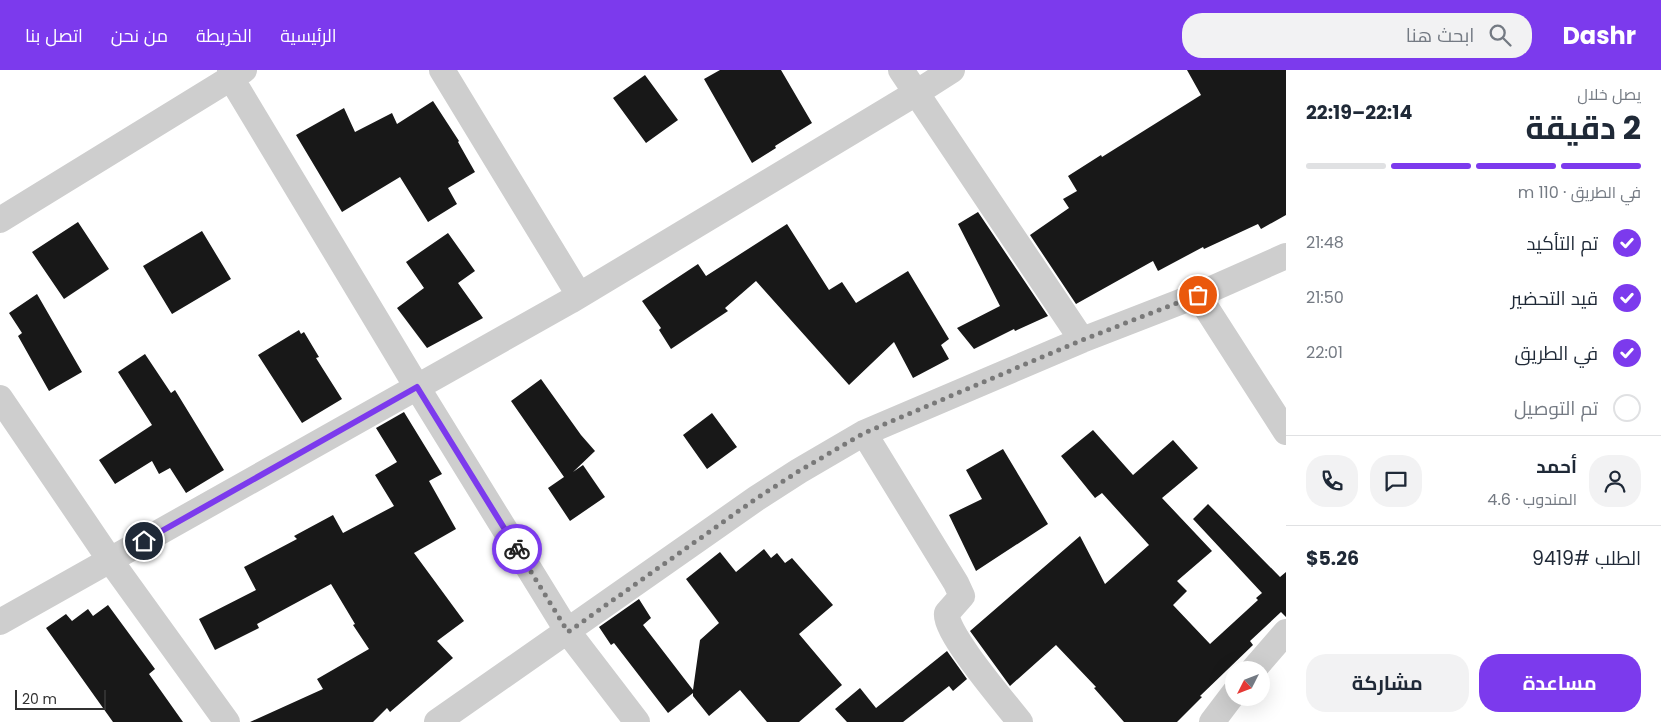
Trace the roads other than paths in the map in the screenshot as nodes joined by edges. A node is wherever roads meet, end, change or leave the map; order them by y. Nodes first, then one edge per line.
1 (442, 70) edge
2 (901, 70) edge
3 (952, 70) edge
4 (235, 73) edge
5 (916, 93) junction
6 (0, 220) edge
7 (1286, 256) edge
8 (579, 295) junction
9 (1198, 295) junction
10 (1082, 340) junction
11 (417, 387) junction
12 (0, 398) edge
13 (1286, 432) edge
14 (864, 433) junction
15 (110, 560) junction
16 (0, 622) edge
17 (568, 632) junction
18 (1286, 632) edge
19 (1261, 661) edge
20 (1225, 704) edge
21 (227, 722) edge
22 (437, 722) edge
23 (637, 722) edge
24 (1020, 722) edge
25 (1212, 722) edge

1 - 8 street
2 - 5 street
3 - 5 street
4 - 6 street
4 - 11 street
5 - 8 street
5 - 10 street
7 - 9 street
8 - 11 street
9 - 10 street
9 - 13 street
10 - 14 street
11 - 15 street
11 - 17 street
12 - 15 street
14 - 17 street
14 - 24 street
15 - 16 street
15 - 21 street
17 - 22 street
17 - 23 street
18 - 19 street
20 - 25 street

